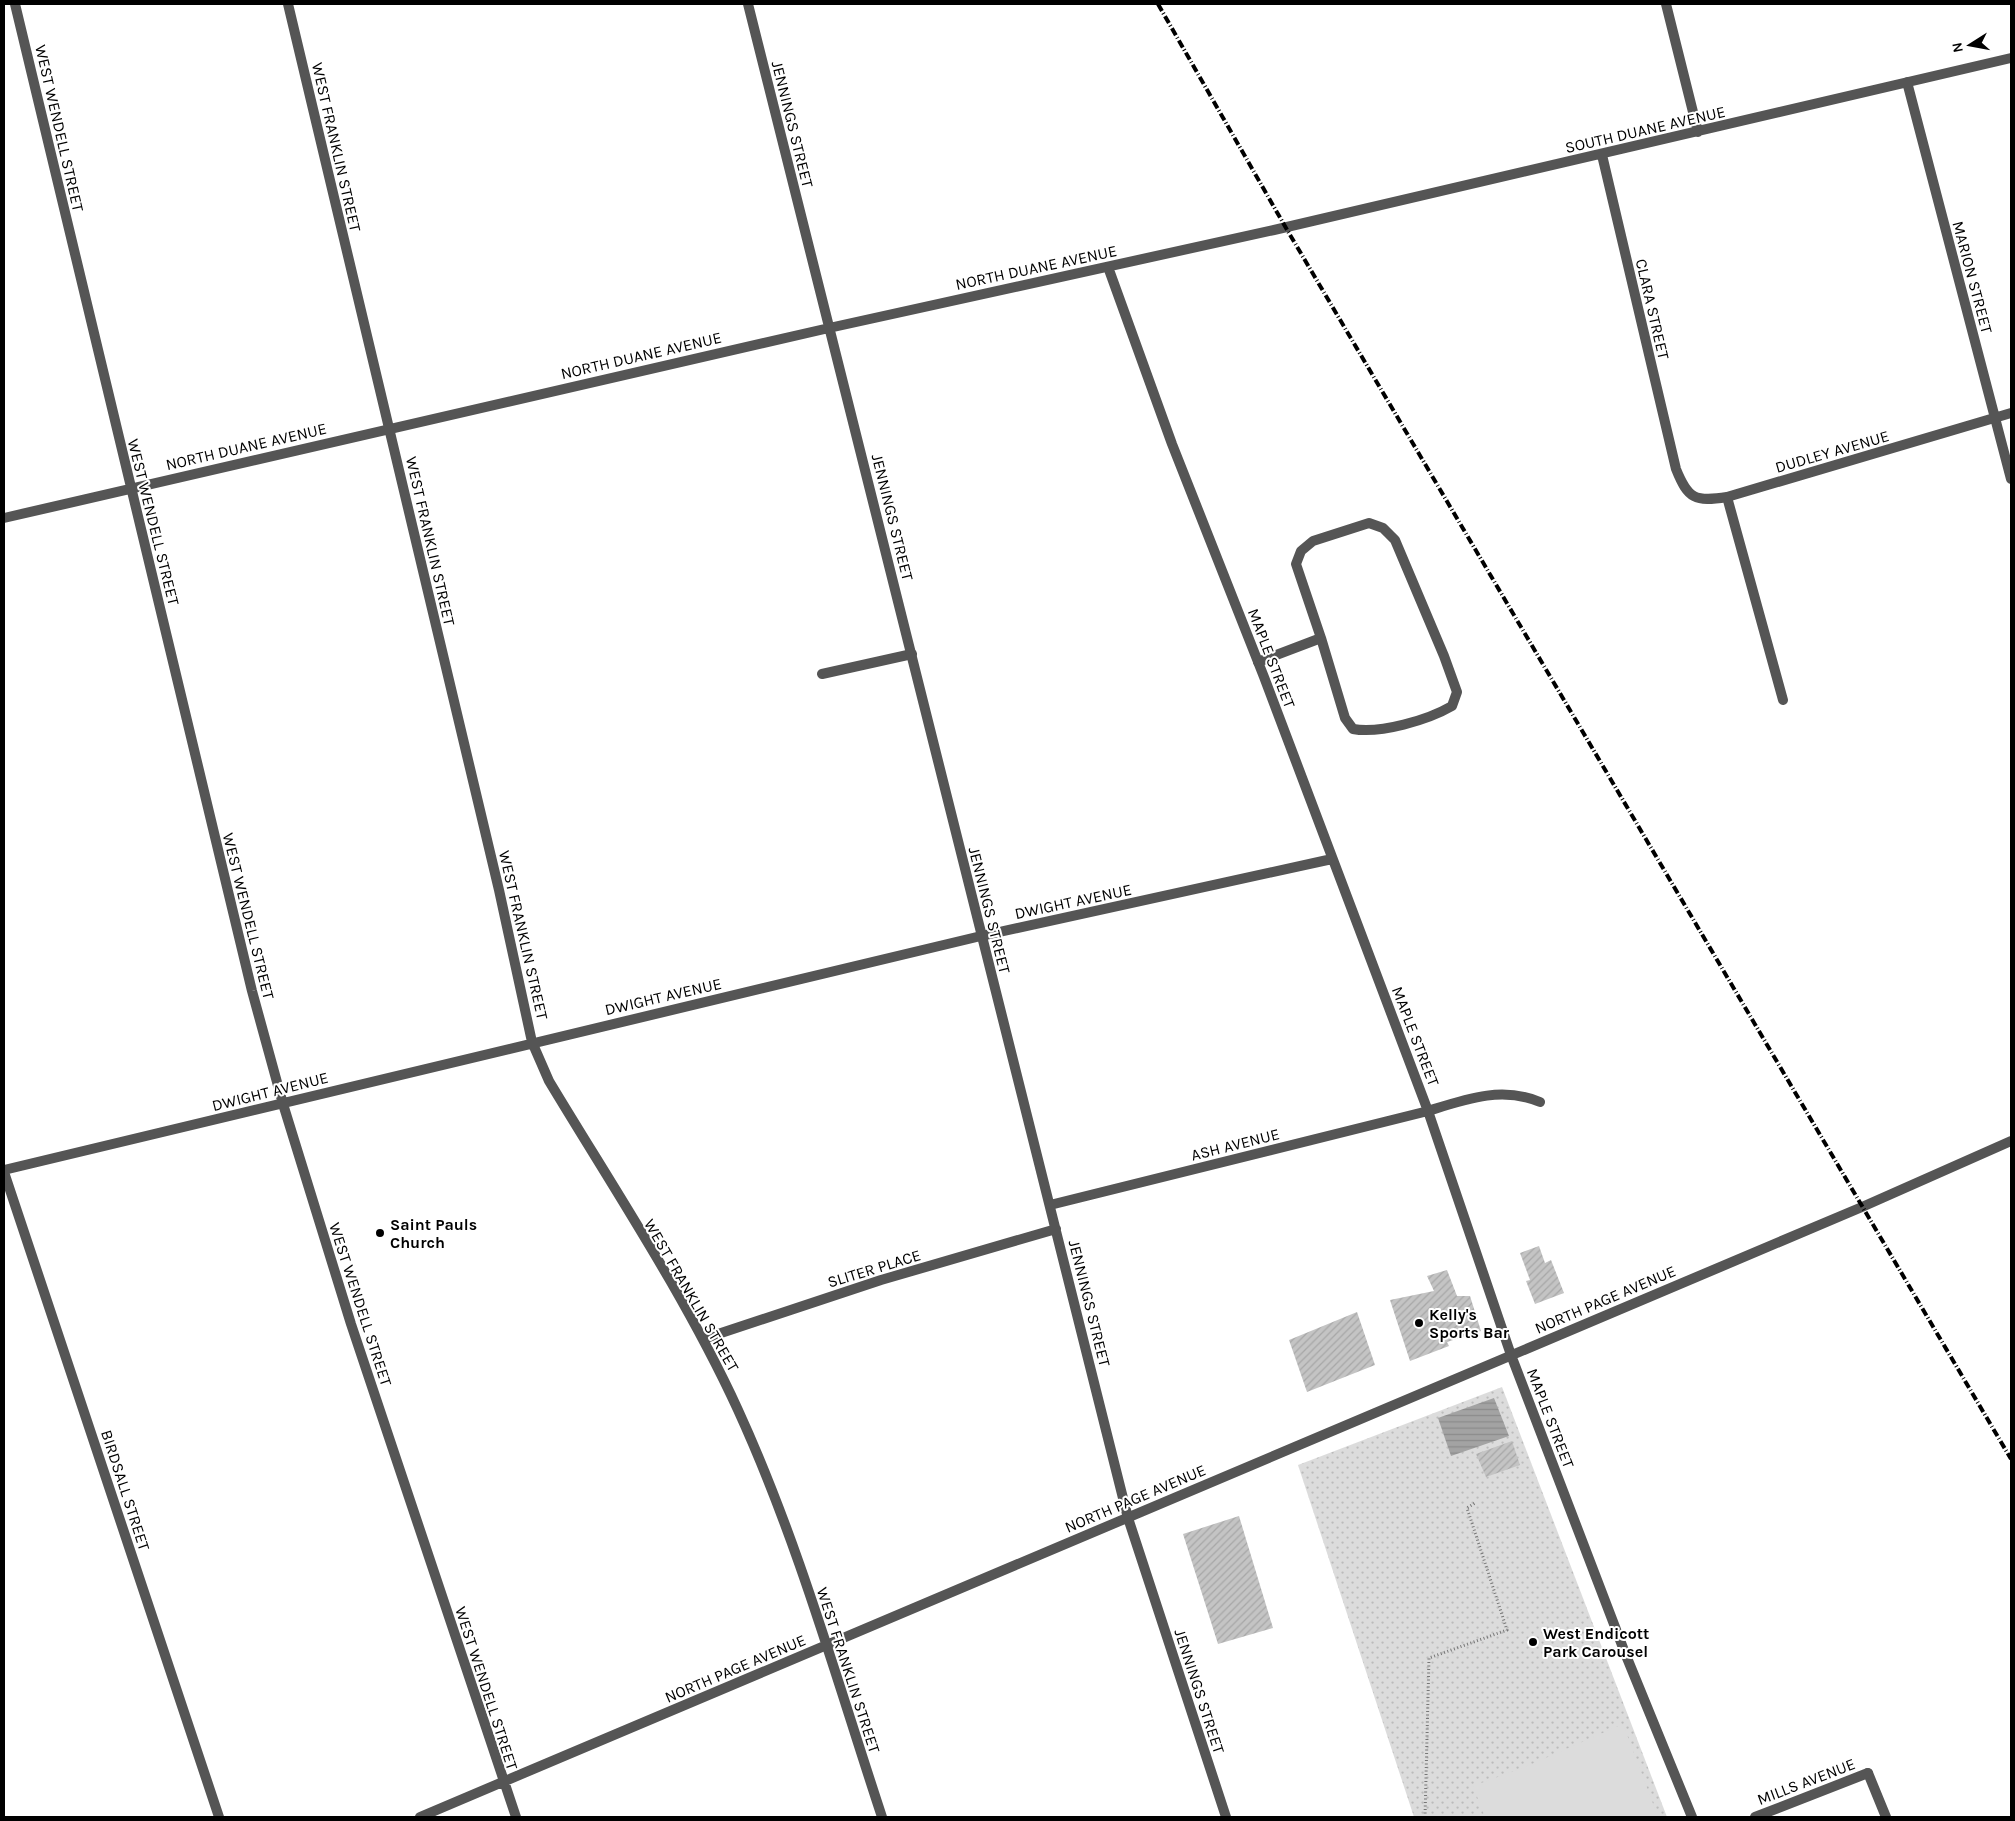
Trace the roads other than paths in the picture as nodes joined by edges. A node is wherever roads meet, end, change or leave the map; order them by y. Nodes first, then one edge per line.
1 (15, 4) edge
2 (288, 4) edge
3 (748, 4) edge
4 (1666, 4) edge
5 (2011, 58) edge
6 (1907, 82) junction
7 (1698, 132) junction
8 (1602, 155) junction
9 (1286, 228) joint
10 (1108, 267) junction
11 (829, 328) junction
12 (2011, 413) edge
13 (1994, 418) junction
14 (389, 428) junction
15 (1676, 469) joint
16 (2011, 479) edge
17 (130, 488) junction
18 (1727, 498) junction
19 (4, 518) edge
20 (1321, 638) junction
21 (912, 654) junction
22 (1258, 662) junction
23 (822, 674) dead end
24 (1783, 700) dead end
25 (1332, 859) junction
26 (981, 936) junction
27 (532, 1042) junction
28 (1540, 1102) dead end
29 (283, 1104) junction
30 (1428, 1111) junction
31 (2011, 1141) edge
32 (4, 1171) edge
33 (1050, 1205) junction
34 (1056, 1229) junction
35 (703, 1339) junction
36 (1511, 1355) junction
37 (1128, 1518) junction
38 (826, 1646) junction
39 (503, 1782) junction
40 (219, 1817) edge
41 (420, 1817) edge
42 (516, 1817) edge
43 (882, 1817) edge
44 (1226, 1817) edge
45 (1692, 1817) edge
46 (1755, 1817) edge
47 (1886, 1817) edge

1 - 17 street, WEST WENDELL STREET
2 - 14 street, WEST FRANKLIN STREET
3 - 11 street, JENNINGS STREET
4 - 7 street
5 - 6 street, SOUTH DUANE AVENUE
6 - 7 street, SOUTH DUANE AVENUE
6 - 13 street, MARION STREET
7 - 8 street, SOUTH DUANE AVENUE
8 - 9 street, SOUTH DUANE AVENUE
8 - 15 street, CLARA STREET
9 - 10 street, NORTH DUANE AVENUE
10 - 11 street, NORTH DUANE AVENUE
10 - 22 street, MAPLE STREET
11 - 14 street, NORTH DUANE AVENUE
11 - 21 street, JENNINGS STREET
12 - 13 street, DUDLEY AVENUE
13 - 16 street, MARION STREET
13 - 18 street, DUDLEY AVENUE
14 - 17 street, NORTH DUANE AVENUE
14 - 27 street, WEST FRANKLIN STREET
15 - 18 street, DUDLEY AVENUE
17 - 19 street, NORTH DUANE AVENUE
17 - 29 street, WEST WENDELL STREET
18 - 24 street
20 - 20 street
20 - 22 street
21 - 23 street
21 - 26 street, JENNINGS STREET
22 - 25 street, MAPLE STREET
25 - 26 street, DWIGHT AVENUE
25 - 30 street, MAPLE STREET
26 - 27 street, DWIGHT AVENUE
26 - 33 street, JENNINGS STREET
27 - 29 street, DWIGHT AVENUE
27 - 35 street, WEST FRANKLIN STREET
28 - 30 street, ASH AVENUE
29 - 32 street, DWIGHT AVENUE
29 - 39 street, WEST WENDELL STREET
30 - 33 street, ASH AVENUE
30 - 36 street, MAPLE STREET
31 - 36 street, NORTH PAGE AVENUE
32 - 40 street, BIRDSALL STREET
33 - 34 street, JENNINGS STREET
34 - 35 street, SLITER PLACE
34 - 37 street, JENNINGS STREET
35 - 38 street, WEST FRANKLIN STREET
36 - 37 street, NORTH PAGE AVENUE
36 - 45 street, MAPLE STREET
37 - 38 street, NORTH PAGE AVENUE
37 - 44 street, JENNINGS STREET
38 - 39 street, NORTH PAGE AVENUE
38 - 43 street, WEST FRANKLIN STREET
39 - 41 street, NORTH PAGE AVENUE
39 - 42 street, WEST WENDELL STREET
46 - 47 street, MILLS AVENUE

